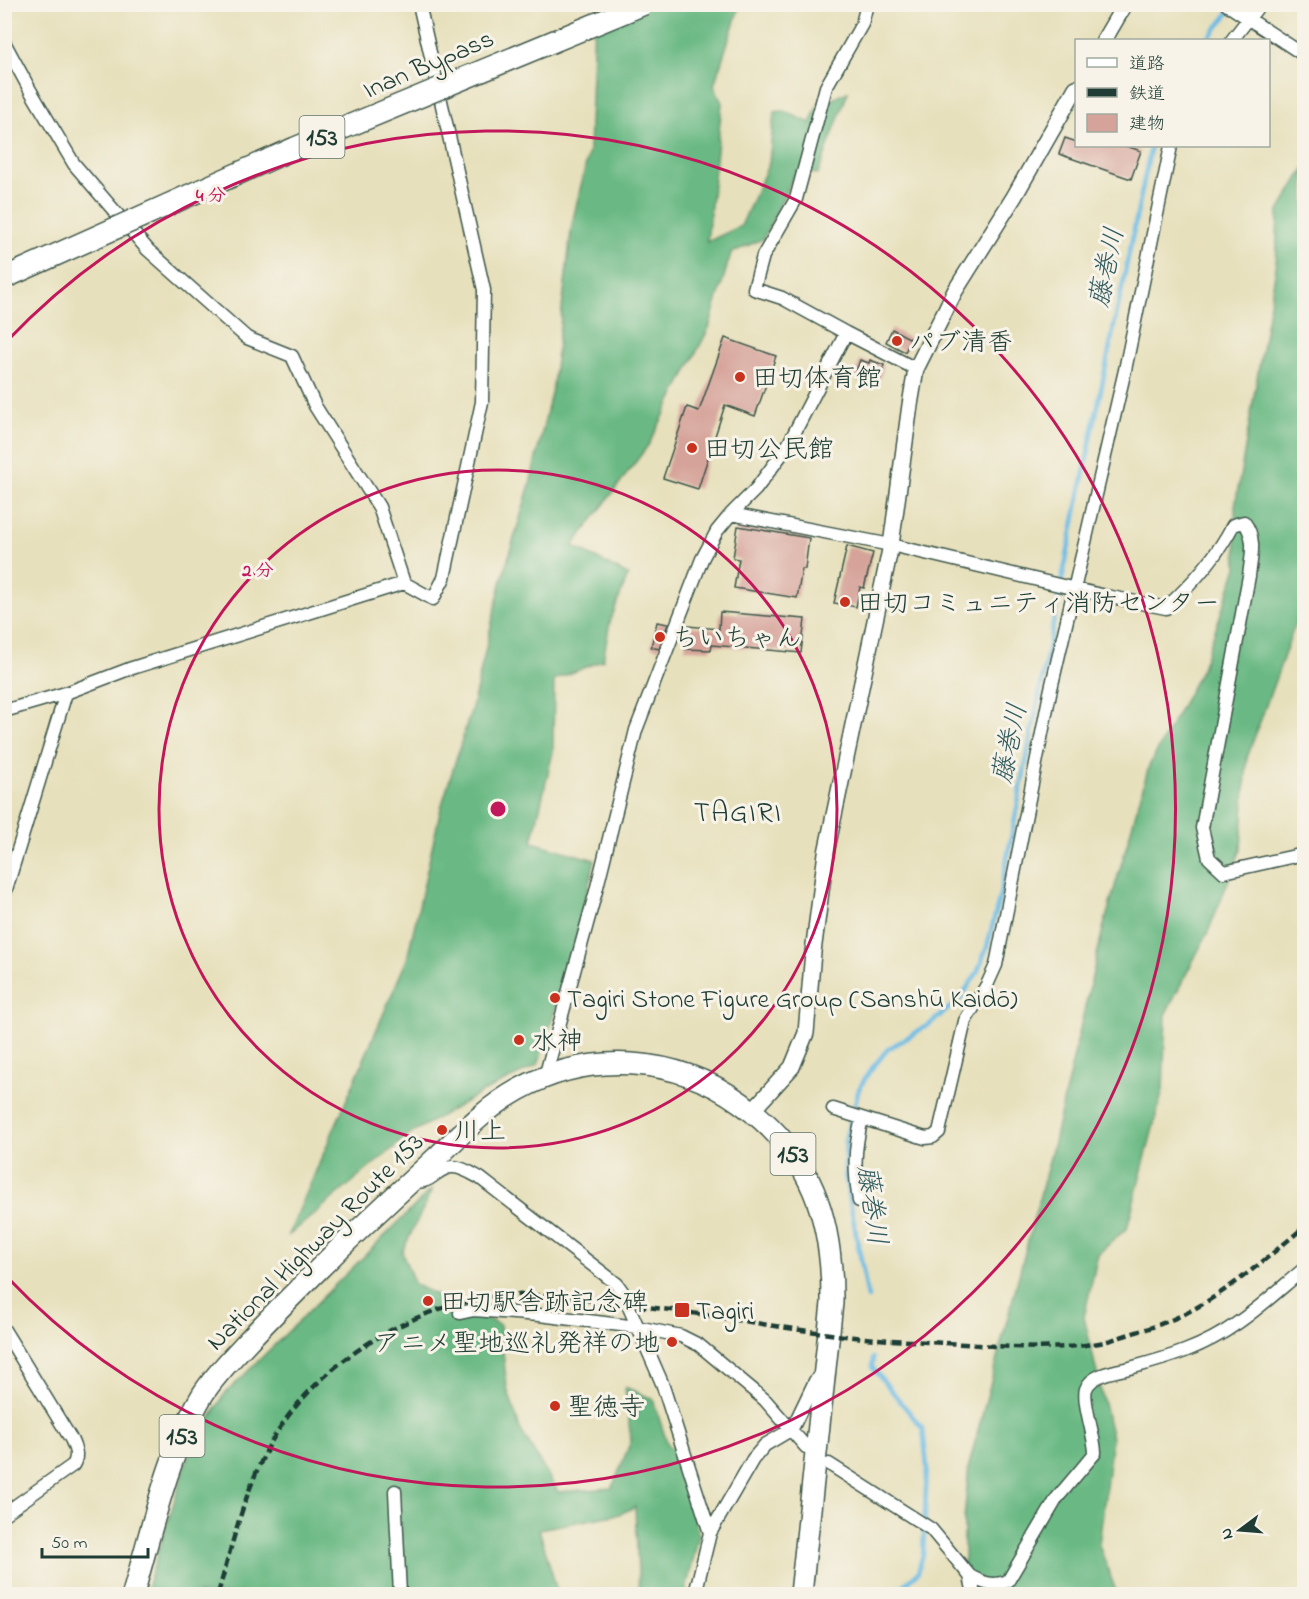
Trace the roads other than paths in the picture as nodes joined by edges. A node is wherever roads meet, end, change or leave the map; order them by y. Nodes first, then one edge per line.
1 (418, 4) edge
2 (644, 4) edge
3 (867, 4) edge
4 (1125, 4) edge
5 (1226, 4) edge
6 (1260, 4) edge
7 (1248, 19) junction
8 (1105, 39) edge
9 (1233, 39) edge
10 (4, 42) edge
11 (1305, 56) edge
12 (1075, 91) edge
13 (1171, 147) edge
14 (4, 278) edge
15 (846, 333) junction
16 (916, 369) junction
17 (731, 514) junction
18 (891, 545) junction
19 (404, 583) junction
20 (1075, 588) junction
21 (66, 693) junction
22 (4, 711) edge
23 (1305, 854) edge
24 (4, 897) edge
25 (545, 1077) junction
26 (752, 1111) junction
27 (838, 1111) dead end
28 (860, 1118) junction
29 (412, 1181) junction
30 (859, 1201) dead end
31 (1305, 1269) edge
32 (460, 1313) dead end
33 (637, 1327) junction
34 (4, 1330) edge
35 (825, 1373) junction
36 (792, 1429) junction
37 (806, 1447) dead end
38 (829, 1464) dead end
39 (395, 1491) dead end
40 (4, 1514) edge
41 (710, 1533) junction
42 (970, 1576) junction
43 (132, 1594) edge
44 (400, 1594) edge
45 (695, 1594) edge
46 (801, 1594) edge
47 (974, 1594) edge

1 - 19 street
2 - 14 highway, Inan Bypass / 153, bridge
3 - 15 street
4 - 8 street
5 - 7 street
6 - 7 street
7 - 9 street
7 - 11 street
10 - 19 street
12 - 16 street
13 - 20 street
15 - 16 street
15 - 17 street
16 - 18 street
17 - 18 street
17 - 25 street
18 - 20 street
18 - 26 street
19 - 21 street
20 - 23 street
20 - 28 street
21 - 22 street
21 - 24 street
25 - 26 highway, National Highway Route 153 / 153
25 - 29 highway, National Highway Route 153 / 153
26 - 35 highway, National Highway Route 153 / 153
27 - 28 street
28 - 30 street
29 - 33 street
29 - 43 highway, National Highway Route 153 / 153
31 - 42 street
32 - 33 street
33 - 36 street
33 - 41 street
34 - 40 street
35 - 36 street
35 - 46 highway, National Highway Route 153 / 153
36 - 37 street
36 - 41 street
38 - 42 street
39 - 44 street
41 - 45 street
42 - 47 street

